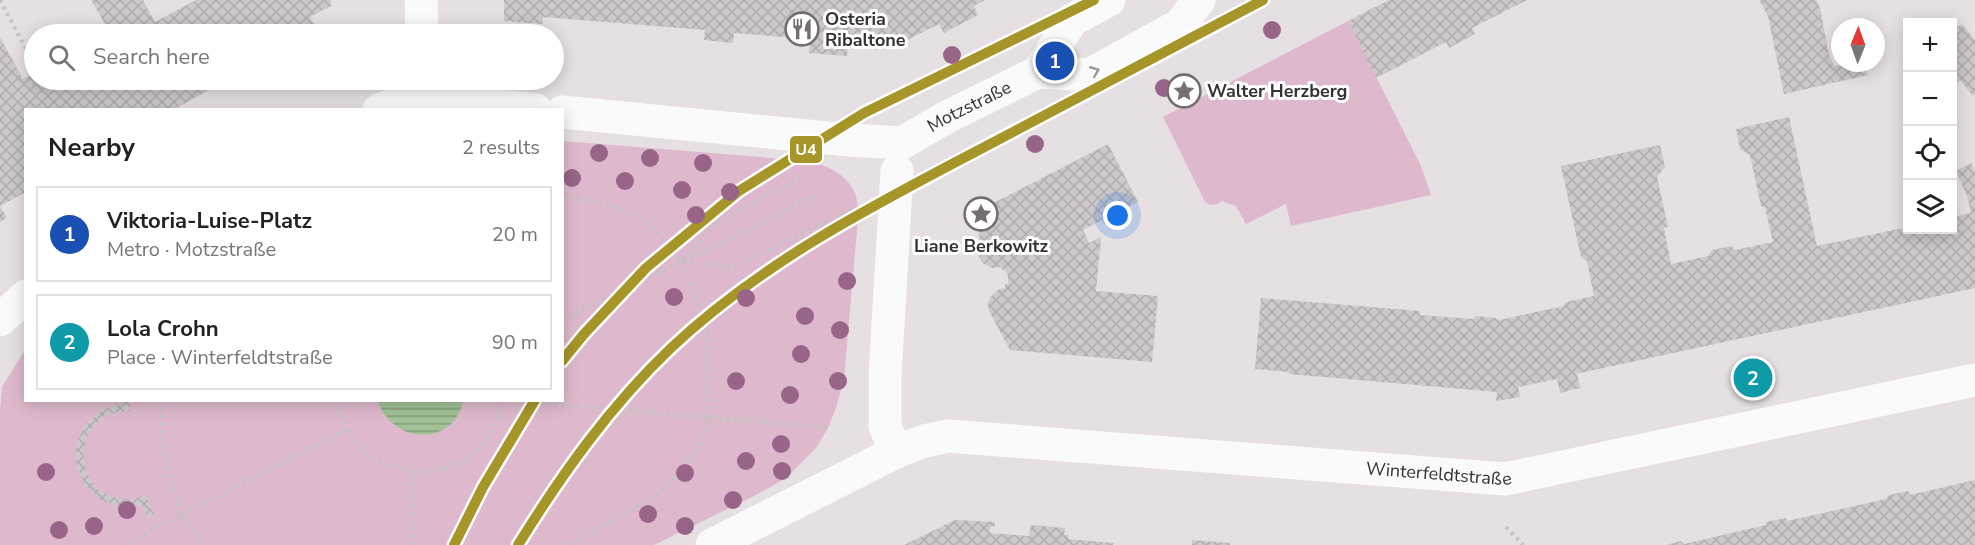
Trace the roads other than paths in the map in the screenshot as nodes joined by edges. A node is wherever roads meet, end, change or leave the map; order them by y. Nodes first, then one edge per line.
1 (422, 0) edge
2 (1110, 0) edge
3 (1199, 0) edge
4 (422, 24) edge
5 (1038, 72) junction
6 (421, 90) edge
7 (428, 90) edge
8 (385, 108) edge
9 (525, 108) edge
10 (564, 112) edge
11 (899, 157) junction
12 (24, 298) edge
13 (0, 320) edge
14 (1975, 380) edge
15 (896, 452) junction
16 (712, 545) edge

1 - 4 street
2 - 5 street
5 -> 3 street, Motzstraße
5 - 11 street, Motzstraße
6 - 8 street
7 - 9 street
10 - 11 street
11 - 15 street
12 - 13 street
14 - 15 street, Winterfeldtstraße
15 - 16 street, Winterfeldtstraße

